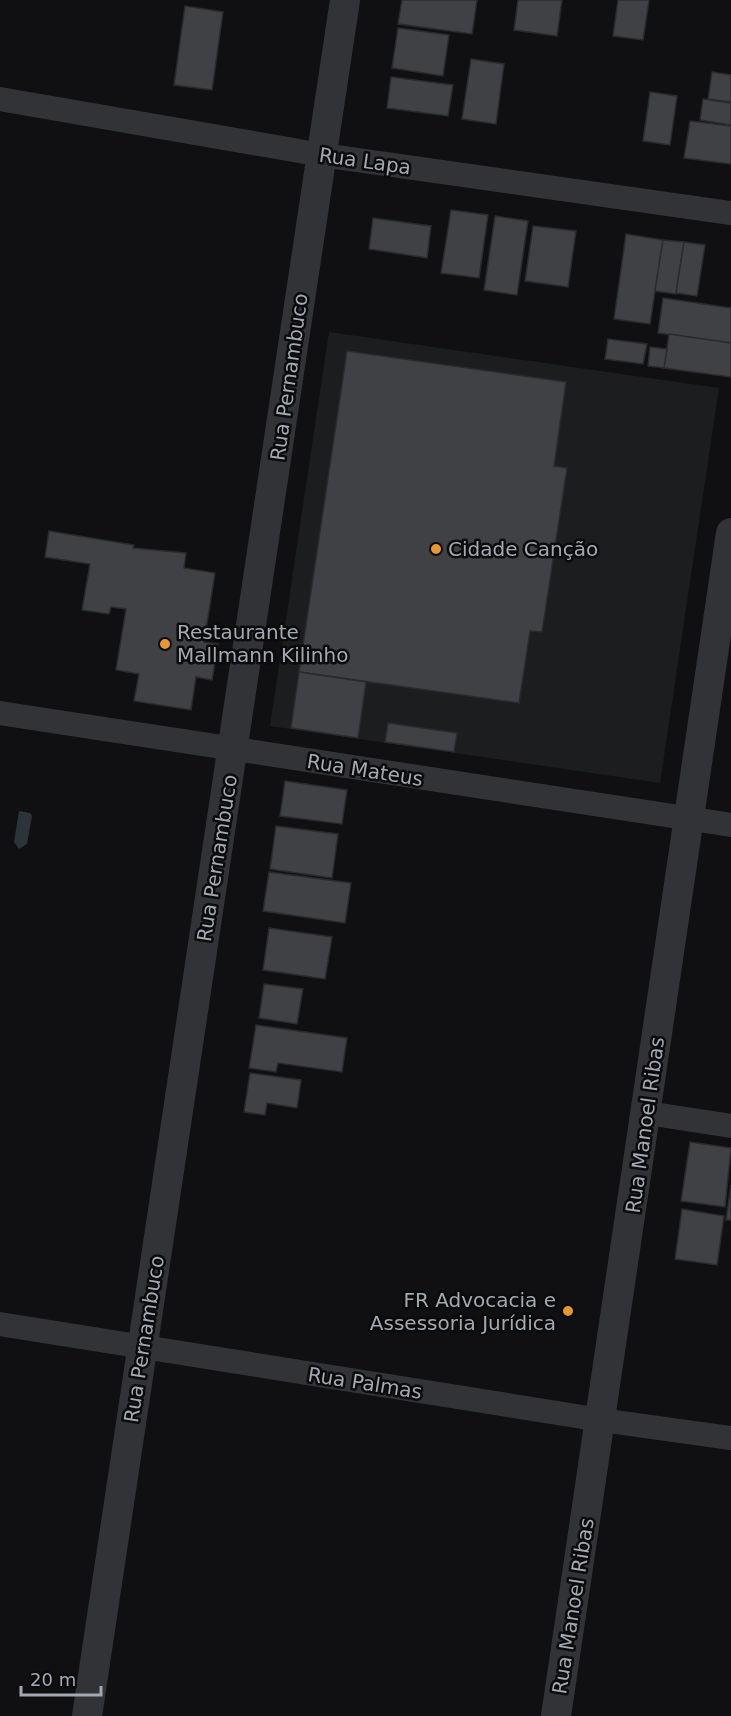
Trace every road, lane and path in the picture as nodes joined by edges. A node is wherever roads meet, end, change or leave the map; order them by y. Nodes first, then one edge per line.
1 (345, 0) edge
2 (0, 99) edge
3 (322, 155) junction
4 (731, 213) edge
5 (731, 533) edge
6 (0, 713) edge
7 (233, 750) junction
8 (690, 820) junction
9 (731, 825) edge
10 (647, 1113) junction
11 (731, 1126) edge
12 (0, 1324) edge
13 (142, 1347) junction
14 (601, 1420) junction
15 (731, 1438) edge
16 (87, 1716) edge
17 (556, 1716) edge

1 - 3 street, Rua Pernambuco
2 - 3 street, Rua Lapa
3 - 4 street, Rua Lapa
3 - 7 street, Rua Pernambuco
5 - 8 street, Rua Manoel Ribas
6 - 7 street, Rua Mateus
7 - 8 street, Rua Mateus
7 - 13 street, Rua Pernambuco
8 - 9 street, Rua Mateus
8 - 10 street, Rua Manoel Ribas
10 - 11 street
10 - 14 street, Rua Manoel Ribas
12 - 13 street, Rua Palmas
13 - 14 street, Rua Palmas
13 - 16 street, Rua Pernambuco
14 - 15 street, Rua Palmas
14 - 17 street, Rua Manoel Ribas

